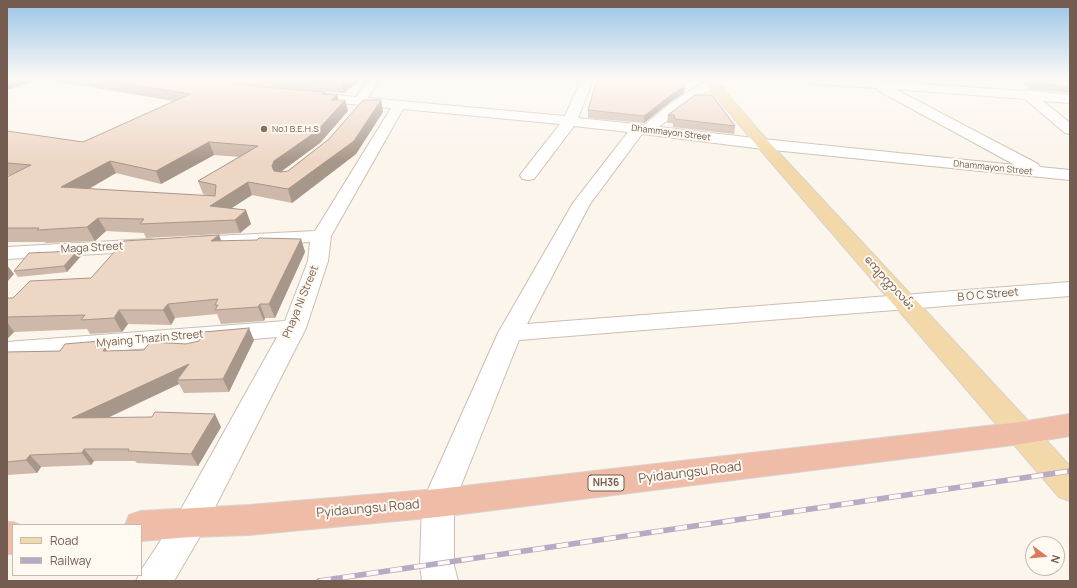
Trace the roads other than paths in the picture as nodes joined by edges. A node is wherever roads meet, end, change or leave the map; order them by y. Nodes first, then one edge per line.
1 (398, 107) edge
2 (425, 107) edge
3 (576, 107) edge
4 (674, 107) edge
5 (732, 107) edge
6 (920, 107) edge
7 (1043, 107) edge
8 (570, 121) junction
9 (643, 129) junction
10 (1070, 130) edge
11 (763, 144) junction
12 (1042, 173) junction
13 (528, 175) dead end
14 (1070, 176) edge
15 (1070, 188) edge
16 (322, 236) junction
17 (7, 253) edge
18 (1070, 289) edge
19 (906, 302) junction
20 (294, 328) junction
21 (510, 333) junction
22 (7, 351) edge
23 (1070, 425) edge
24 (1021, 433) junction
25 (1070, 487) edge
26 (438, 503) junction
27 (191, 522) junction
28 (142, 526) edge
29 (154, 581) edge
30 (440, 581) edge

1 - 16 street, Phaya Ni Street
2 - 8 street, Dhammayon Street
3 - 8 street
4 - 9 street
5 - 11 main road, ကျောက္ကာလမ်း
6 - 12 street
7 - 10 street
8 - 9 street, Dhammayon Street
8 - 13 street
9 - 11 street, Dhammayon Street
9 - 21 street
11 - 12 street, Dhammayon Street
11 - 19 main road, ကျောက္ကာလမ်း
12 - 14 street, Dhammayon Street
12 - 15 street
16 - 17 street, Maga Street
16 - 20 street, Phaya Ni Street
18 - 19 street, B O C Street
19 - 21 street, B O C Street
19 - 24 main road, ကျောက္ကာလမ်း
20 - 22 street, Myaing Thazin Street
20 - 27 street, Phaya Ni Street
21 - 26 street
23 - 24 highway, Pyidaungsu Road / NH36
24 - 25 main road, ကျောက္ကာလမ်း
24 - 26 highway, Pyidaungsu Road / NH36
26 - 27 highway, Pyidaungsu Road / NH36
26 - 30 street
27 - 28 highway, Pyidaungsu Road / NH36
27 - 29 street, Phaya Ni Street

